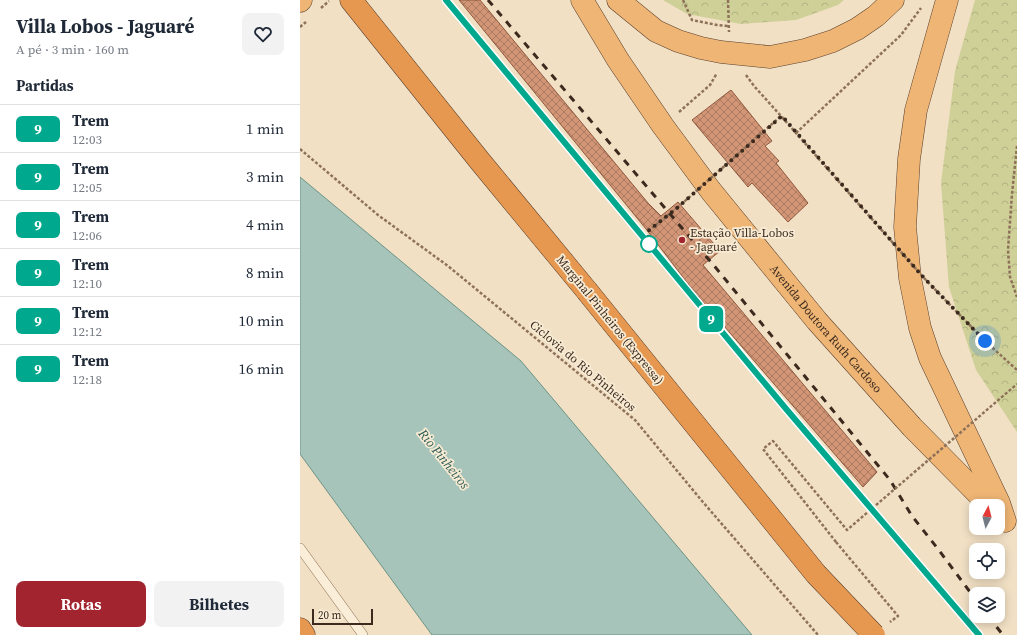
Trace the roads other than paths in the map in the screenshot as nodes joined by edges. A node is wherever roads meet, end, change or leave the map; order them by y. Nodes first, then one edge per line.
1 (351, 0) edge
2 (582, 0) edge
3 (618, 0) edge
4 (893, 0) edge
5 (947, 0) edge
6 (983, 499) edge
7 (1007, 523) edge
8 (300, 548) edge
9 (300, 629) edge
10 (880, 630) edge
11 (304, 635) edge
12 (364, 635) edge

1 - 10 highway, Marginal Pinheiros (Expressa), bridge
2 - 6 highway, Avenida Doutora Ruth Cardoso
3 - 4 highway
5 - 7 highway
8 - 12 lane
9 - 11 highway

